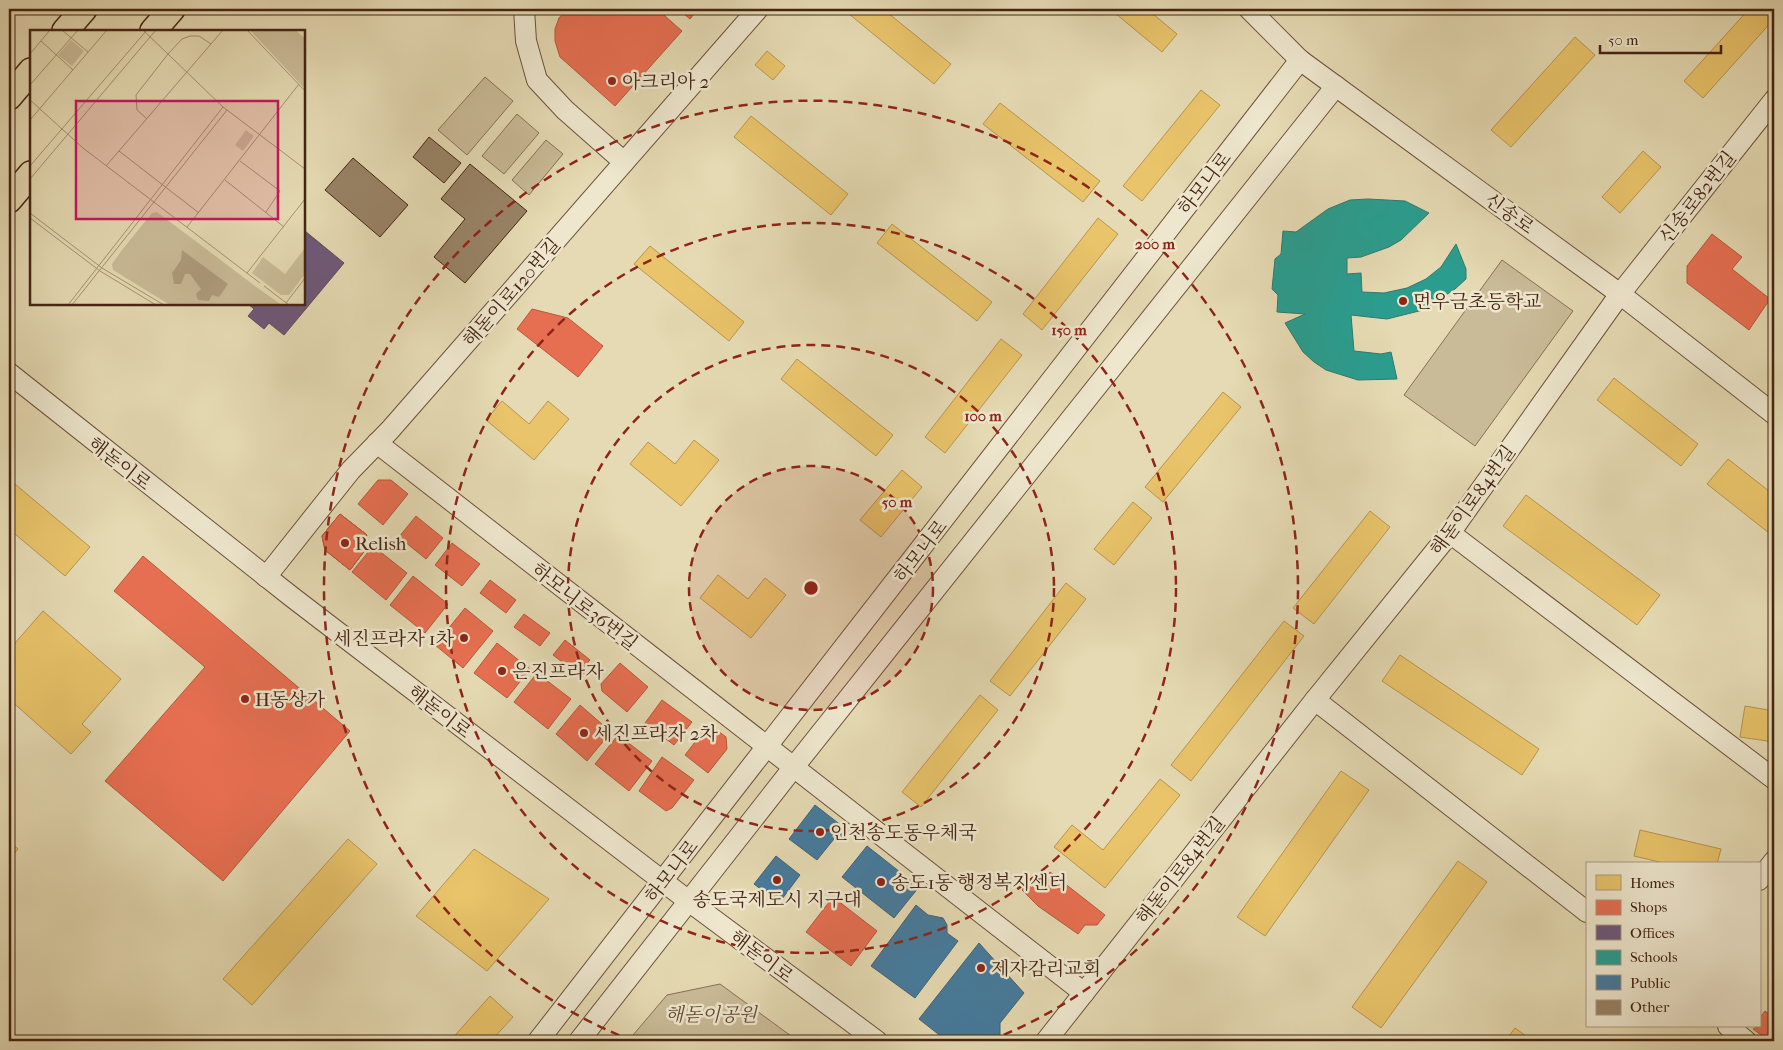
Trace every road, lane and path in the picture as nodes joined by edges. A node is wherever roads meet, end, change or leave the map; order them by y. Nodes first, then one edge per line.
1 (84, 9) edge
2 (172, 9) edge
3 (524, 9) edge
4 (758, 9) edge
5 (1249, 9) edge
6 (66, 30) edge
7 (153, 30) edge
8 (1300, 60) junction
9 (30, 71) edge
10 (1336, 86) junction
11 (9, 97) edge
12 (1774, 100) edge
13 (624, 162) junction
14 (30, 170) edge
15 (30, 175) edge
16 (9, 182) edge
17 (9, 200) edge
18 (1620, 294) junction
19 (9, 373) edge
20 (1774, 414) edge
21 (377, 443) junction
22 (1450, 533) junction
23 (266, 577) junction
24 (1315, 700) junction
25 (767, 748) junction
26 (793, 768) junction
27 (1774, 779) edge
28 (1774, 861) edge
29 (1760, 879) edge
30 (663, 882) junction
31 (690, 902) junction
32 (1586, 911) edge
33 (1084, 993) junction
34 (1730, 1028) edge
35 (538, 1041) edge
36 (579, 1041) edge
37 (877, 1041) edge
38 (1046, 1041) edge
39 (1746, 1041) edge

1 - 6 main road
2 - 7 main road
3 - 13 street
4 - 13 street, 해돋이로120번길
5 - 8 street, 신송로
8 - 10 street, 신송로
8 - 25 street, 하모니로
9 - 11 main road
10 - 18 street, 신송로
10 - 26 street, 하모니로
12 - 18 street, 신송로82번길
13 - 21 street, 해돋이로120번길
14 - 16 main road
15 - 17 main road
18 - 20 street, 신송로
18 - 22 street, 해돋이로84번길
19 - 23 street, 해돋이로
21 - 23 street, 해돋이로120번길
21 - 25 street, 하모니로36번길
22 - 24 street, 해돋이로84번길
22 - 27 street
23 - 30 street, 해돋이로
24 - 32 street
24 - 33 street, 해돋이로84번길
25 - 26 street, 하모니로36번길
25 - 30 street, 하모니로
26 - 31 street, 하모니로
26 - 33 street, 하모니로36번길
28 - 29 street
30 - 31 street, 해돋이로
30 - 35 street, 하모니로
31 - 36 street, 하모니로
31 - 37 street, 해돋이로
33 - 38 street, 해돋이로84번길
34 - 39 street

